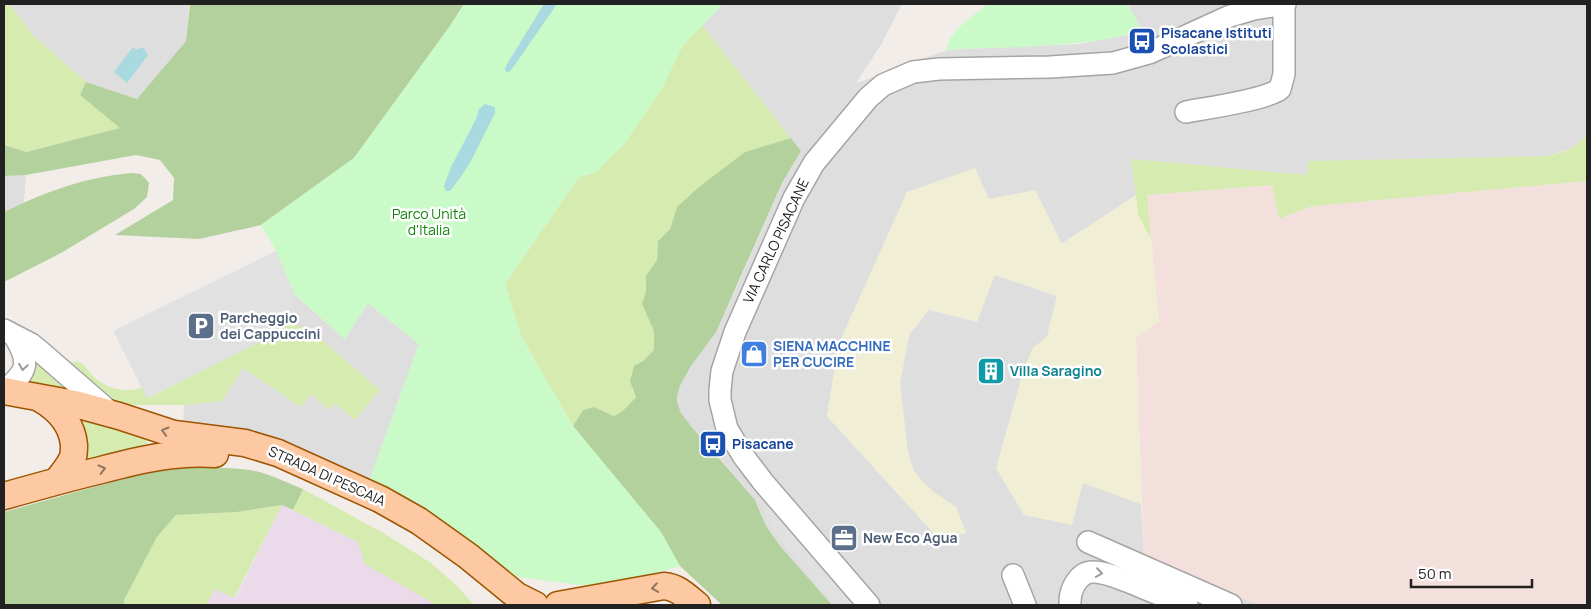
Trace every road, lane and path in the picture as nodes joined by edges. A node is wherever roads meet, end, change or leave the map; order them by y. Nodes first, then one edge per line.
1 (1285, 4) edge
2 (1186, 112) dead end
3 (9, 333) edge
4 (61, 370) junction
5 (4, 391) edge
6 (37, 396) junction
7 (75, 404) junction
8 (113, 414) junction
9 (73, 457) junction
10 (58, 480) junction
11 (4, 496) edge
12 (1088, 542) dead end
13 (1013, 575) dead end
14 (1070, 602) dead end
15 (505, 605) edge
16 (535, 605) edge
17 (558, 605) edge
18 (697, 605) edge
19 (869, 605) edge
20 (1025, 605) edge
21 (1187, 605) edge
22 (1231, 605) edge

1 - 2 street, VIA CARLO PISACANE
1 - 19 street, VIA CARLO PISACANE
3 - 4 street
3 -> 5 street
4 - 7 street
4 - 8 street
5 - 6 main road, STRADA DI PESCAIA
6 - 7 main road, STRADA DI PESCAIA
6 - 9 main road
7 - 8 main road, STRADA DI PESCAIA
7 - 9 main road
16 -> 8 main road, STRADA DI PESCAIA
9 - 10 main road
10 - 11 main road, STRADA DI PESCAIA
10 -> 15 main road, STRADA DI PESCAIA
12 - 22 street
13 - 20 street
14 -> 21 street
18 -> 17 main road

